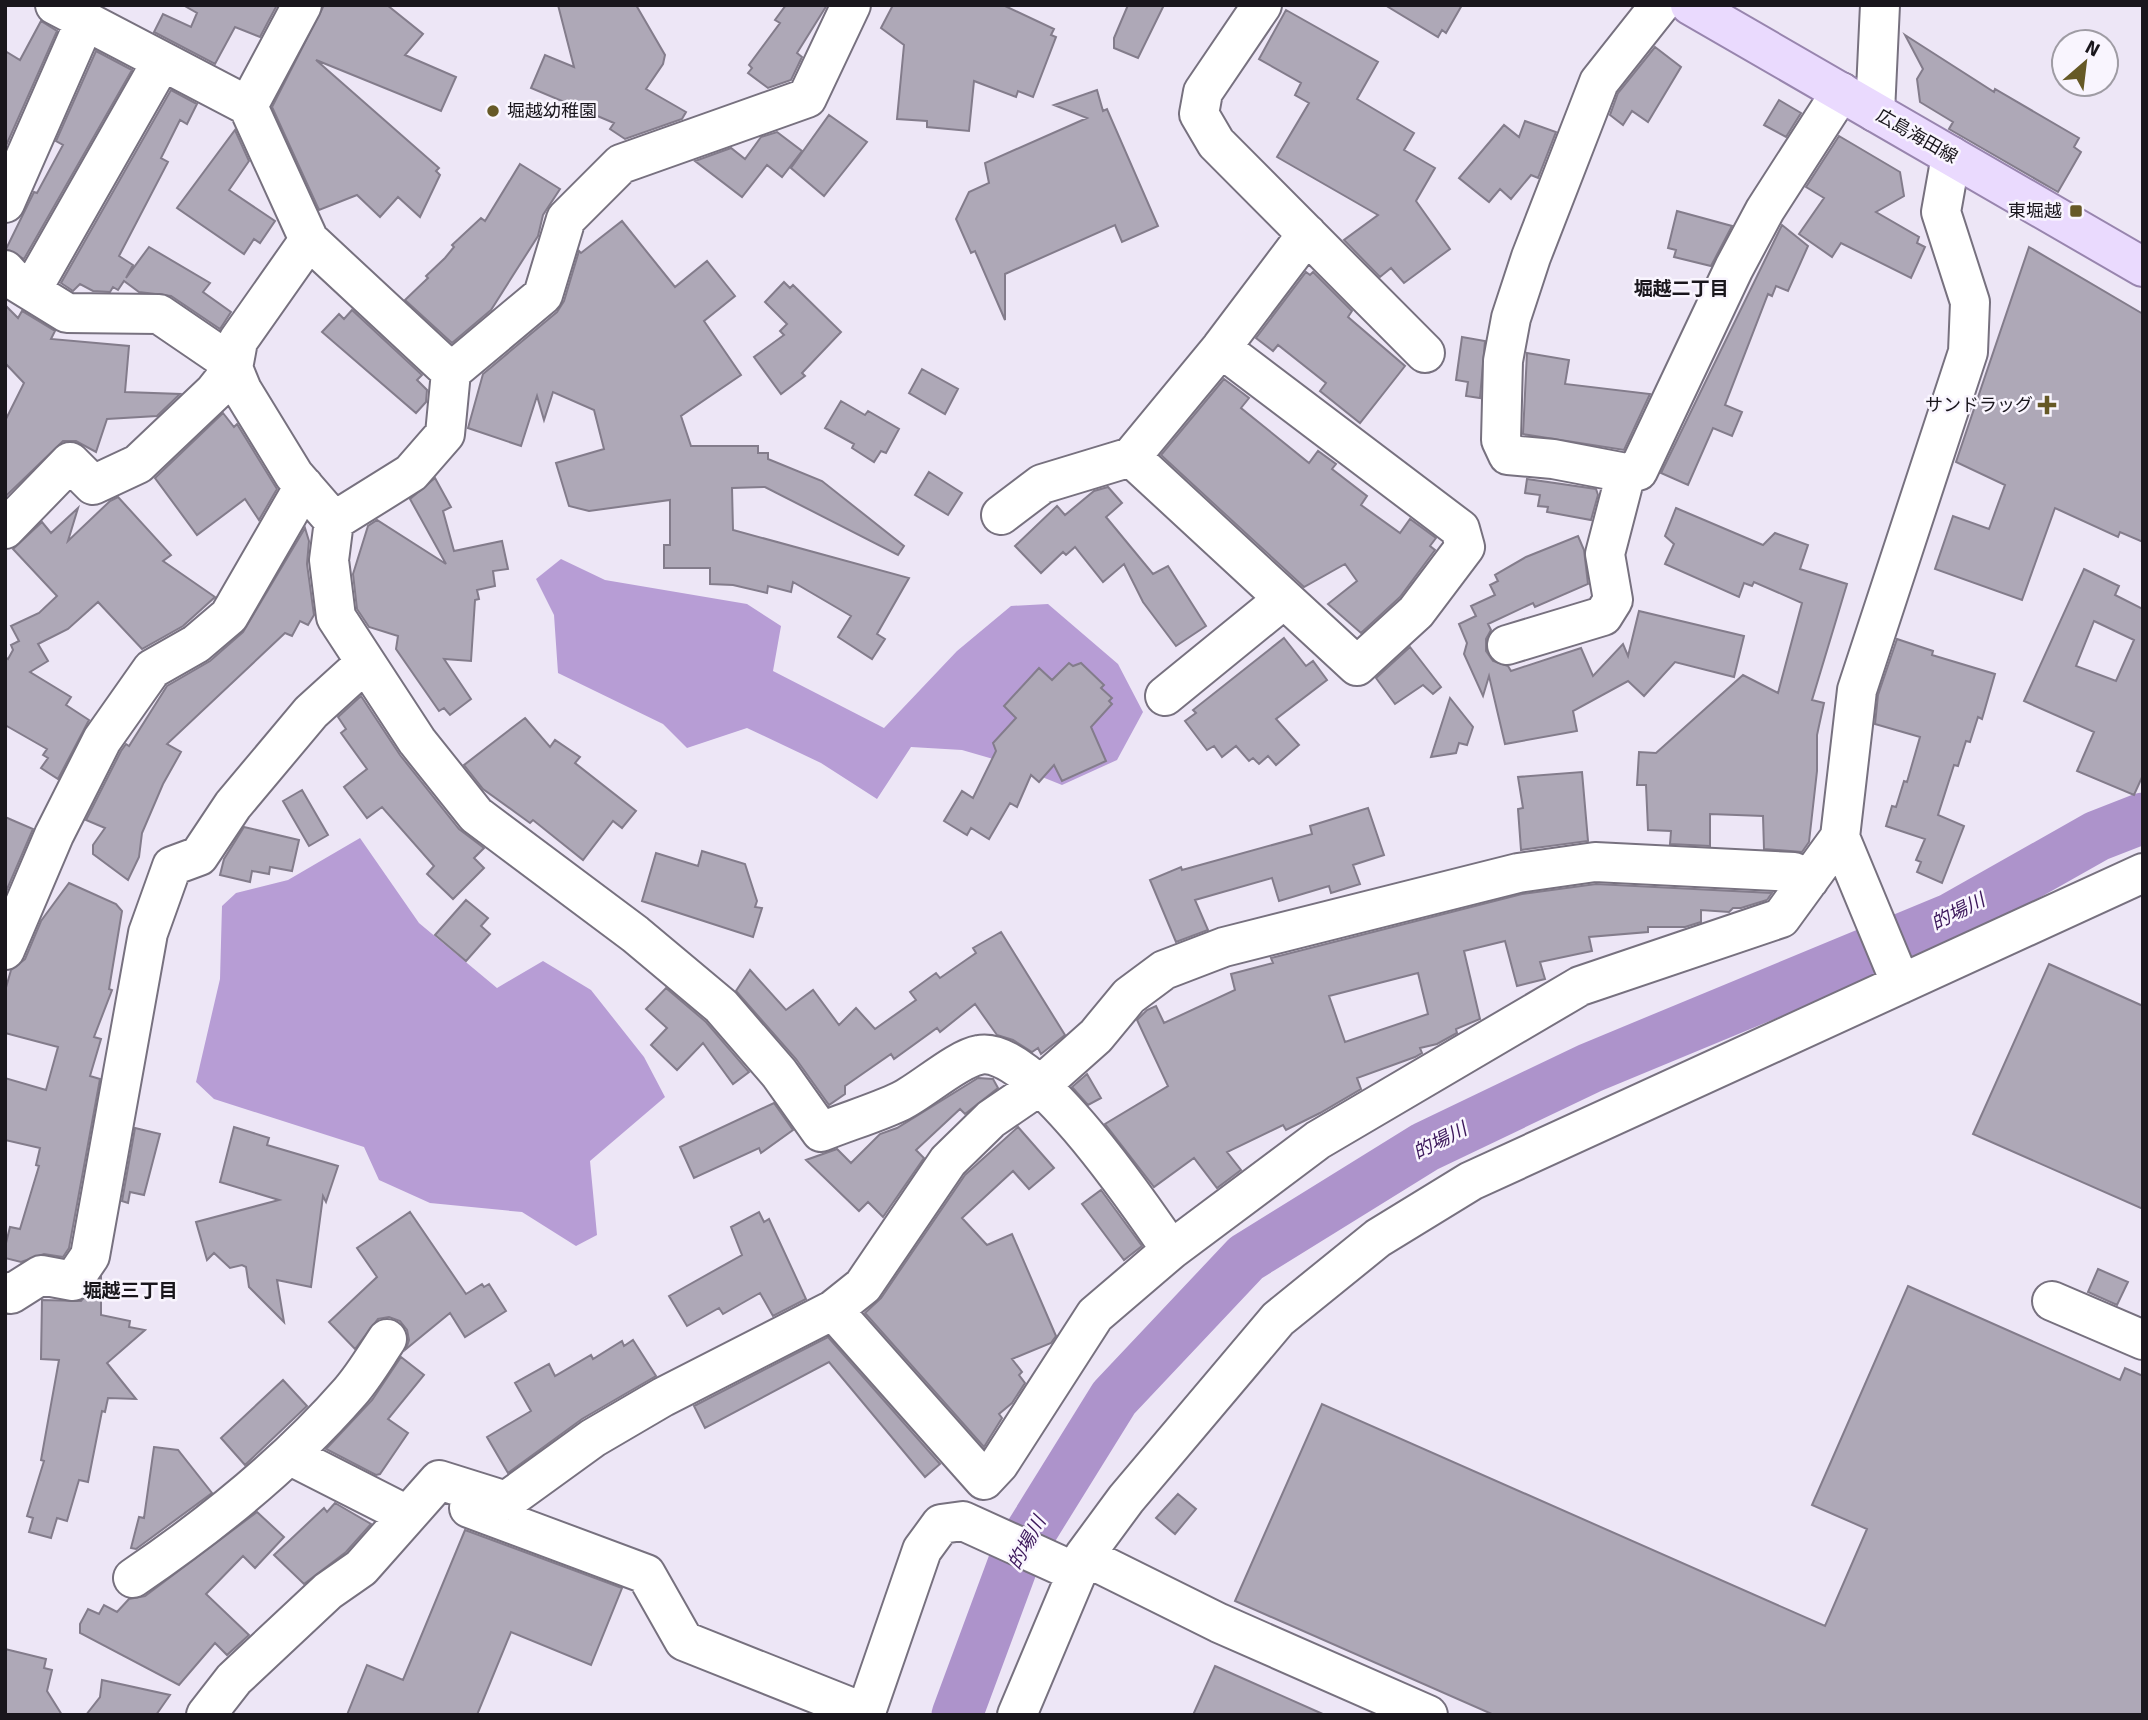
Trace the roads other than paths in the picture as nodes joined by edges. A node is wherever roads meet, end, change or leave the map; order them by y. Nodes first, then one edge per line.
1 (302, 5) edge
2 (850, 5) edge
3 (1262, 5) edge
4 (1660, 5) edge
5 (1690, 5) edge
6 (1880, 5) edge
7 (70, 13) edge
8 (162, 61) junction
9 (1841, 92) junction
10 (248, 106) junction
11 (1875, 112) junction
12 (1951, 156) junction
13 (5, 203) edge
14 (1307, 234) junction
15 (309, 240) junction
16 (2143, 267) edge
17 (18, 280) edge
18 (1221, 348) junction
19 (1425, 353) dead end
20 (233, 368) junction
21 (451, 372) junction
22 (1131, 457) junction
23 (1626, 473) junction
24 (304, 486) junction
25 (1001, 515) dead end
26 (334, 521) junction
27 (5, 529) edge
28 (1284, 598) junction
29 (1507, 645) dead end
30 (365, 663) junction
31 (1165, 696) dead end
32 (1840, 837) junction
33 (2143, 873) edge
34 (1809, 880) junction
35 (5, 950) edge
36 (1901, 984) junction
37 (1042, 1084) junction
38 (1171, 1250) junction
39 (5, 1292) edge
40 (2052, 1301) dead end
41 (833, 1310) junction
42 (387, 1339) dead end
43 (2143, 1340) edge
44 (289, 1455) junction
45 (407, 1515) junction
46 (1070, 1563) junction
47 (133, 1578) dead end
48 (865, 1714) edge
49 (206, 1715) edge
50 (228, 1715) edge
51 (1017, 1715) edge
52 (1428, 1715) edge

1 - 10 street
2 - 21 street
3 - 14 street
4 - 23 street
5 - 9 main road, 広島海田線
6 - 11 street
7 - 8 street
7 - 13 street
8 - 10 street
8 - 17 street
9 - 11 main road, 広島海田線
9 - 23 street
10 - 15 street
11 - 12 main road, 広島海田線
12 - 16 main road, 広島海田線
12 - 32 street
14 - 18 street
14 - 19 street
15 - 20 street
15 - 21 street
17 - 20 street
18 - 22 street
18 - 28 street
20 - 24 street
20 - 27 street
21 - 26 street
22 - 25 street
22 - 28 street
23 - 29 street
24 - 26 street
24 - 35 street
26 - 30 street
28 - 31 street
30 - 37 street
30 - 39 street
32 - 34 street
32 - 36 street
33 - 36 street
34 - 37 street
34 - 38 street
36 - 46 street
37 - 38 street
37 - 41 street
38 - 41 street
40 - 43 street
41 - 45 street
42 - 44 street
44 - 45 street
44 - 47 street
45 - 49 street
46 - 48 street
46 - 51 street
46 - 52 street
48 - 50 street

